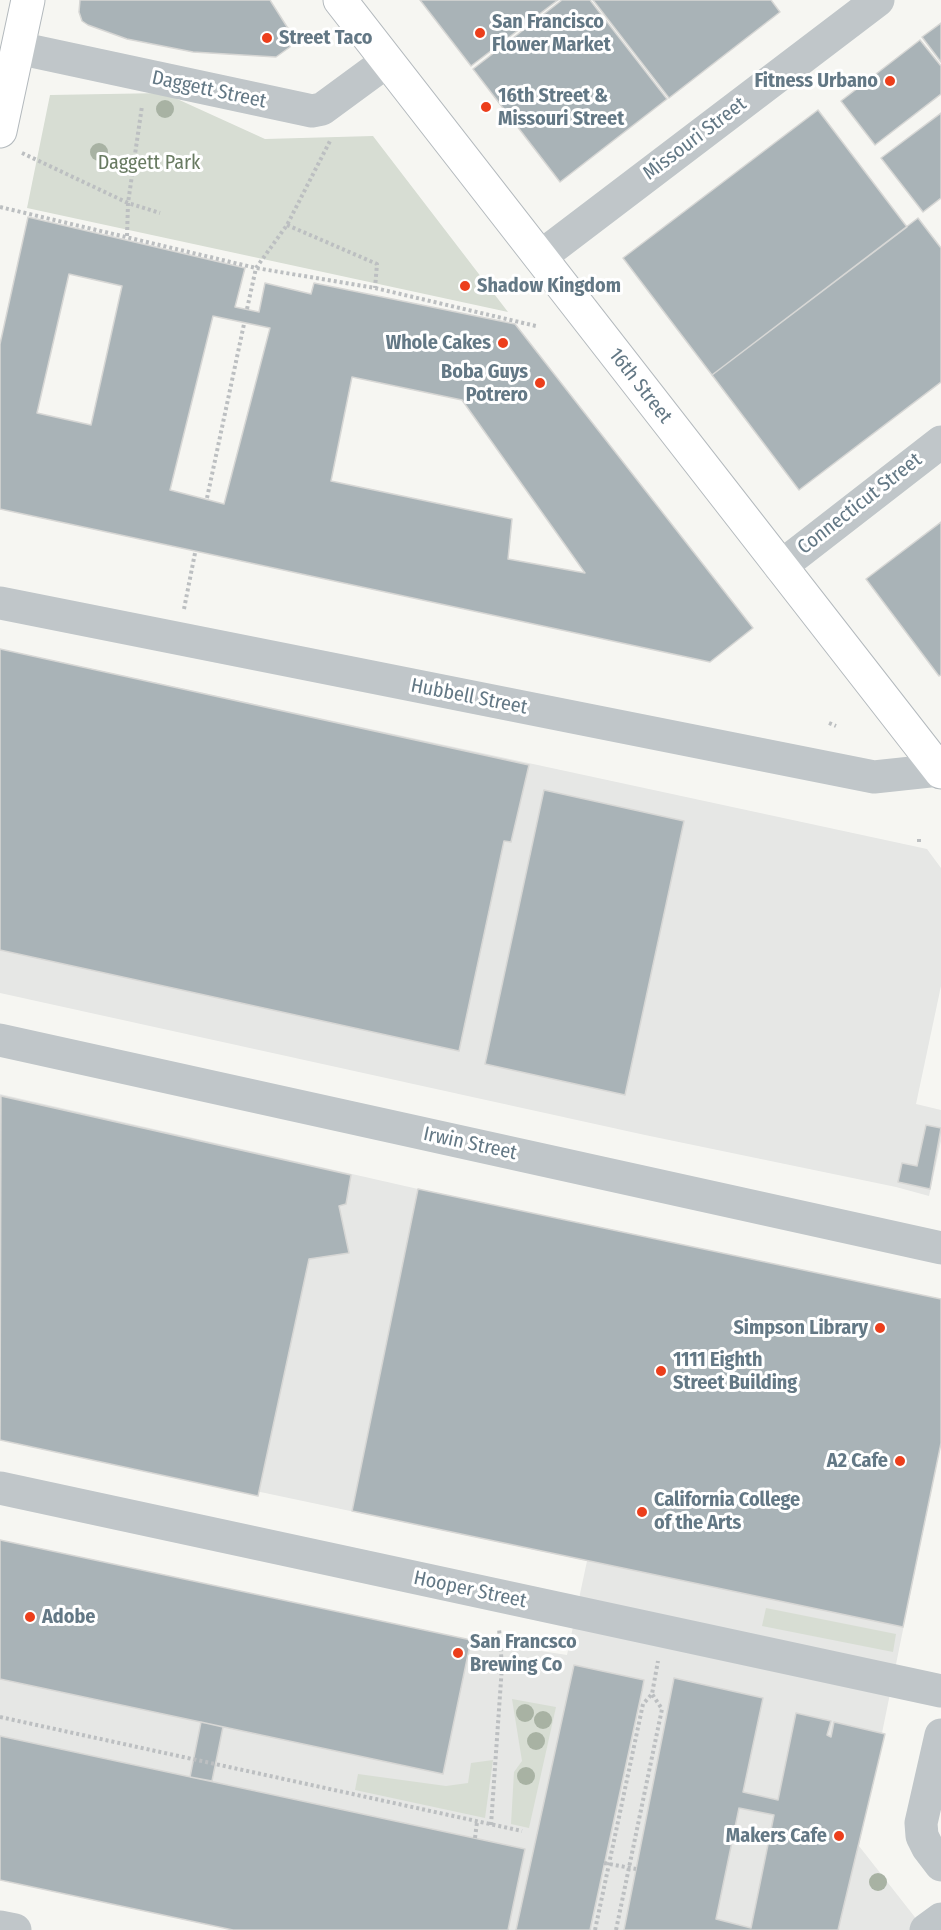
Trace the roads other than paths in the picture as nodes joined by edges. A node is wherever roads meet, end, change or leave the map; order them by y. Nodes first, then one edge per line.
1 (28, 0) edge
2 (340, 0) edge
3 (878, 0) edge
4 (18, 48) junction
5 (386, 62) junction
6 (10, 141) edge
7 (540, 257) junction
8 (941, 442) edge
9 (780, 567) junction
10 (0, 603) edge
11 (940, 771) edge
12 (0, 1040) edge
13 (941, 1248) edge
14 (0, 1488) edge
15 (941, 1691) edge
16 (941, 1735) edge
17 (941, 1864) edge
18 (941, 1919) edge
19 (0, 1927) edge
20 (15, 1930) edge
21 (926, 1930) edge

1 - 4 main road
2 - 5 main road, 16th Street
3 - 7 street, Missouri Street
4 - 5 street, Daggett Street
4 - 6 main road
5 - 7 main road, 16th Street
7 - 9 main road, 16th Street
8 - 9 street, Connecticut Street
9 - 11 main road, 16th Street
10 - 11 street, Hubbell Street
12 - 13 street, Irwin Street
14 - 15 street, Hooper Street
16 - 17 street
18 - 21 street
19 - 20 street

